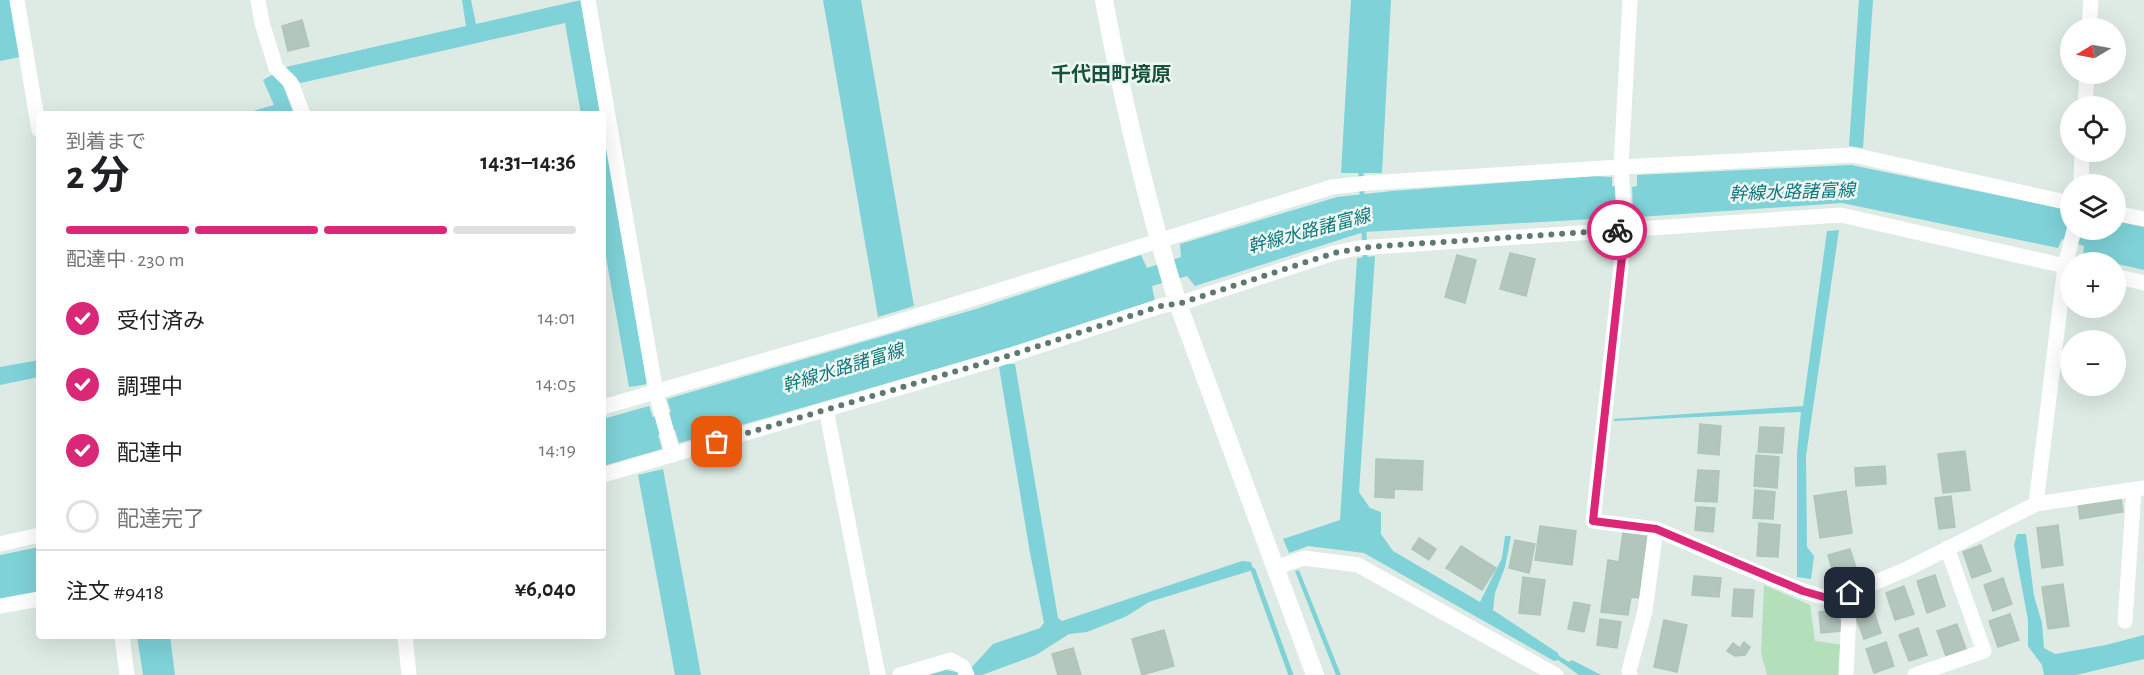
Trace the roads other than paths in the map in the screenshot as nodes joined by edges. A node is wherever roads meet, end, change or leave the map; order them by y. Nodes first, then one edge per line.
1 (17, 0) edge
2 (258, 0) edge
3 (588, 0) edge
4 (1104, 0) edge
5 (1630, 0) edge
6 (2091, 0) edge
7 (2090, 18) edge
8 (302, 111) edge
9 (36, 112) edge
10 (1622, 173) junction
11 (2060, 201) edge
12 (2126, 215) edge
13 (2144, 219) edge
14 (1624, 224) junction
15 (1160, 241) junction
16 (2060, 264) edge
17 (2126, 278) edge
18 (2144, 282) edge
19 (1178, 304) junction
20 (2061, 318) edge
21 (656, 393) junction
22 (606, 406) edge
23 (826, 409) junction
24 (673, 455) junction
25 (606, 474) edge
26 (2139, 489) edge
27 (2036, 504) junction
28 (1656, 529) junction
29 (36, 536) edge
30 (0, 544) edge
31 (1947, 548) junction
32 (1275, 568) junction
33 (1850, 593) junction
34 (36, 600) edge
35 (0, 606) edge
36 (2125, 621) dead end
37 (122, 639) edge
38 (405, 639) edge
39 (965, 671) edge
40 (127, 675) edge
41 (409, 675) edge
42 (878, 675) edge
43 (900, 675) edge
44 (1315, 675) edge
45 (1556, 675) edge
46 (1630, 675) edge
47 (1846, 675) edge
48 (1914, 675) edge

1 - 9 street
2 - 8 street
3 - 21 street
4 - 15 street
5 - 10 street
6 - 7 street
10 - 11 street
10 - 14 street
10 - 15 street
12 - 13 street
14 - 16 street
14 - 19 street
14 - 28 street
15 - 19 street
15 - 21 street
17 - 18 street
19 - 23 street
19 - 32 street
20 - 27 street
21 - 22 street
21 - 24 street
23 - 24 street
23 - 42 street
24 - 25 street
26 - 27 street
26 - 36 street
27 - 31 street
28 - 33 street
28 - 46 street
29 - 30 street
31 - 33 street
31 - 48 street
32 - 44 street
32 - 45 street
33 - 47 street
34 - 35 street
37 - 40 street
38 - 41 street
39 - 43 street

